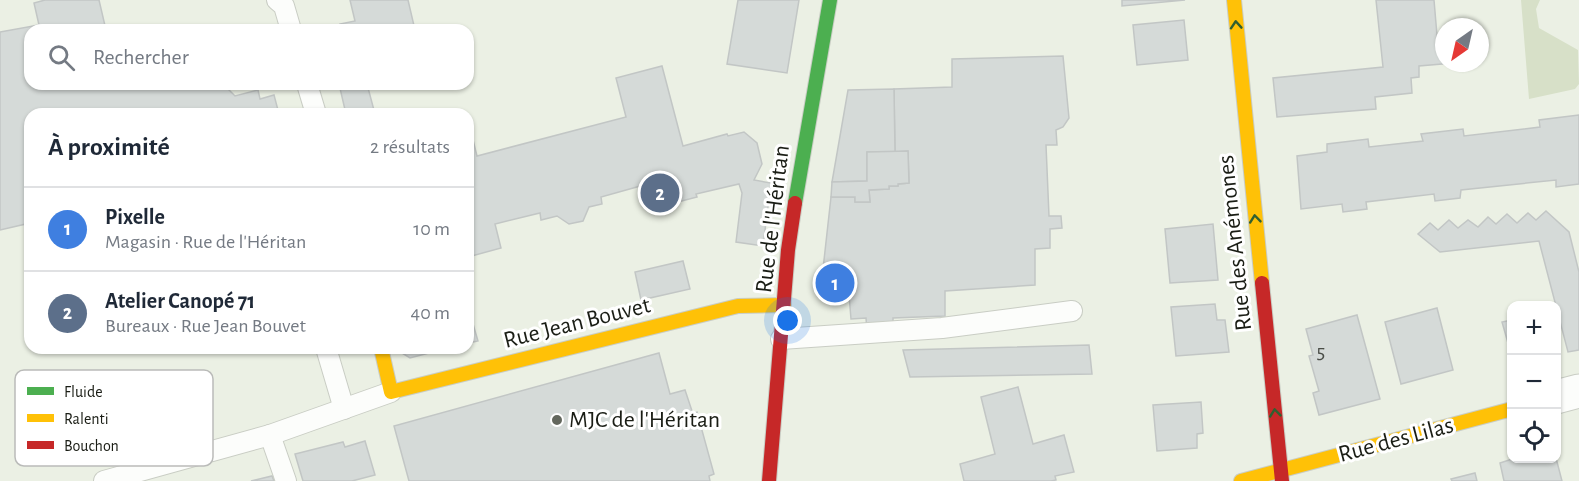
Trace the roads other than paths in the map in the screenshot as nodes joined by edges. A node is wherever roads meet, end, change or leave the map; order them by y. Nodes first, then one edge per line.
1 (278, 0) edge
2 (830, 0) edge
3 (1234, 0) edge
4 (289, 24) edge
5 (309, 90) edge
6 (314, 108) edge
7 (784, 305) junction
8 (1072, 310) dead end
9 (781, 339) junction
10 (328, 354) edge
11 (382, 354) edge
12 (1579, 391) edge
13 (391, 392) junction
14 (1561, 396) edge
15 (344, 409) junction
16 (1507, 411) edge
17 (270, 435) junction
18 (213, 451) edge
19 (158, 466) edge
20 (1281, 476) edge
21 (104, 481) edge
22 (286, 481) edge
23 (769, 481) edge
24 (1241, 481) edge

1 - 4 lane
2 - 7 street, Rue de l'Héritan
20 -> 3 street, Rue des Anémones
5 - 6 lane
7 - 9 street, Rue de l'Héritan
7 - 13 street, Rue Jean Bouvet
8 - 9 lane
9 - 23 street, Rue de l'Héritan
10 - 15 lane
11 - 13 street
12 - 14 street
13 - 15 lane
15 - 17 lane
16 - 20 street, Rue des Lilas
17 - 18 lane
17 - 22 lane
19 - 21 lane
20 - 24 street, Rue des Lilas

